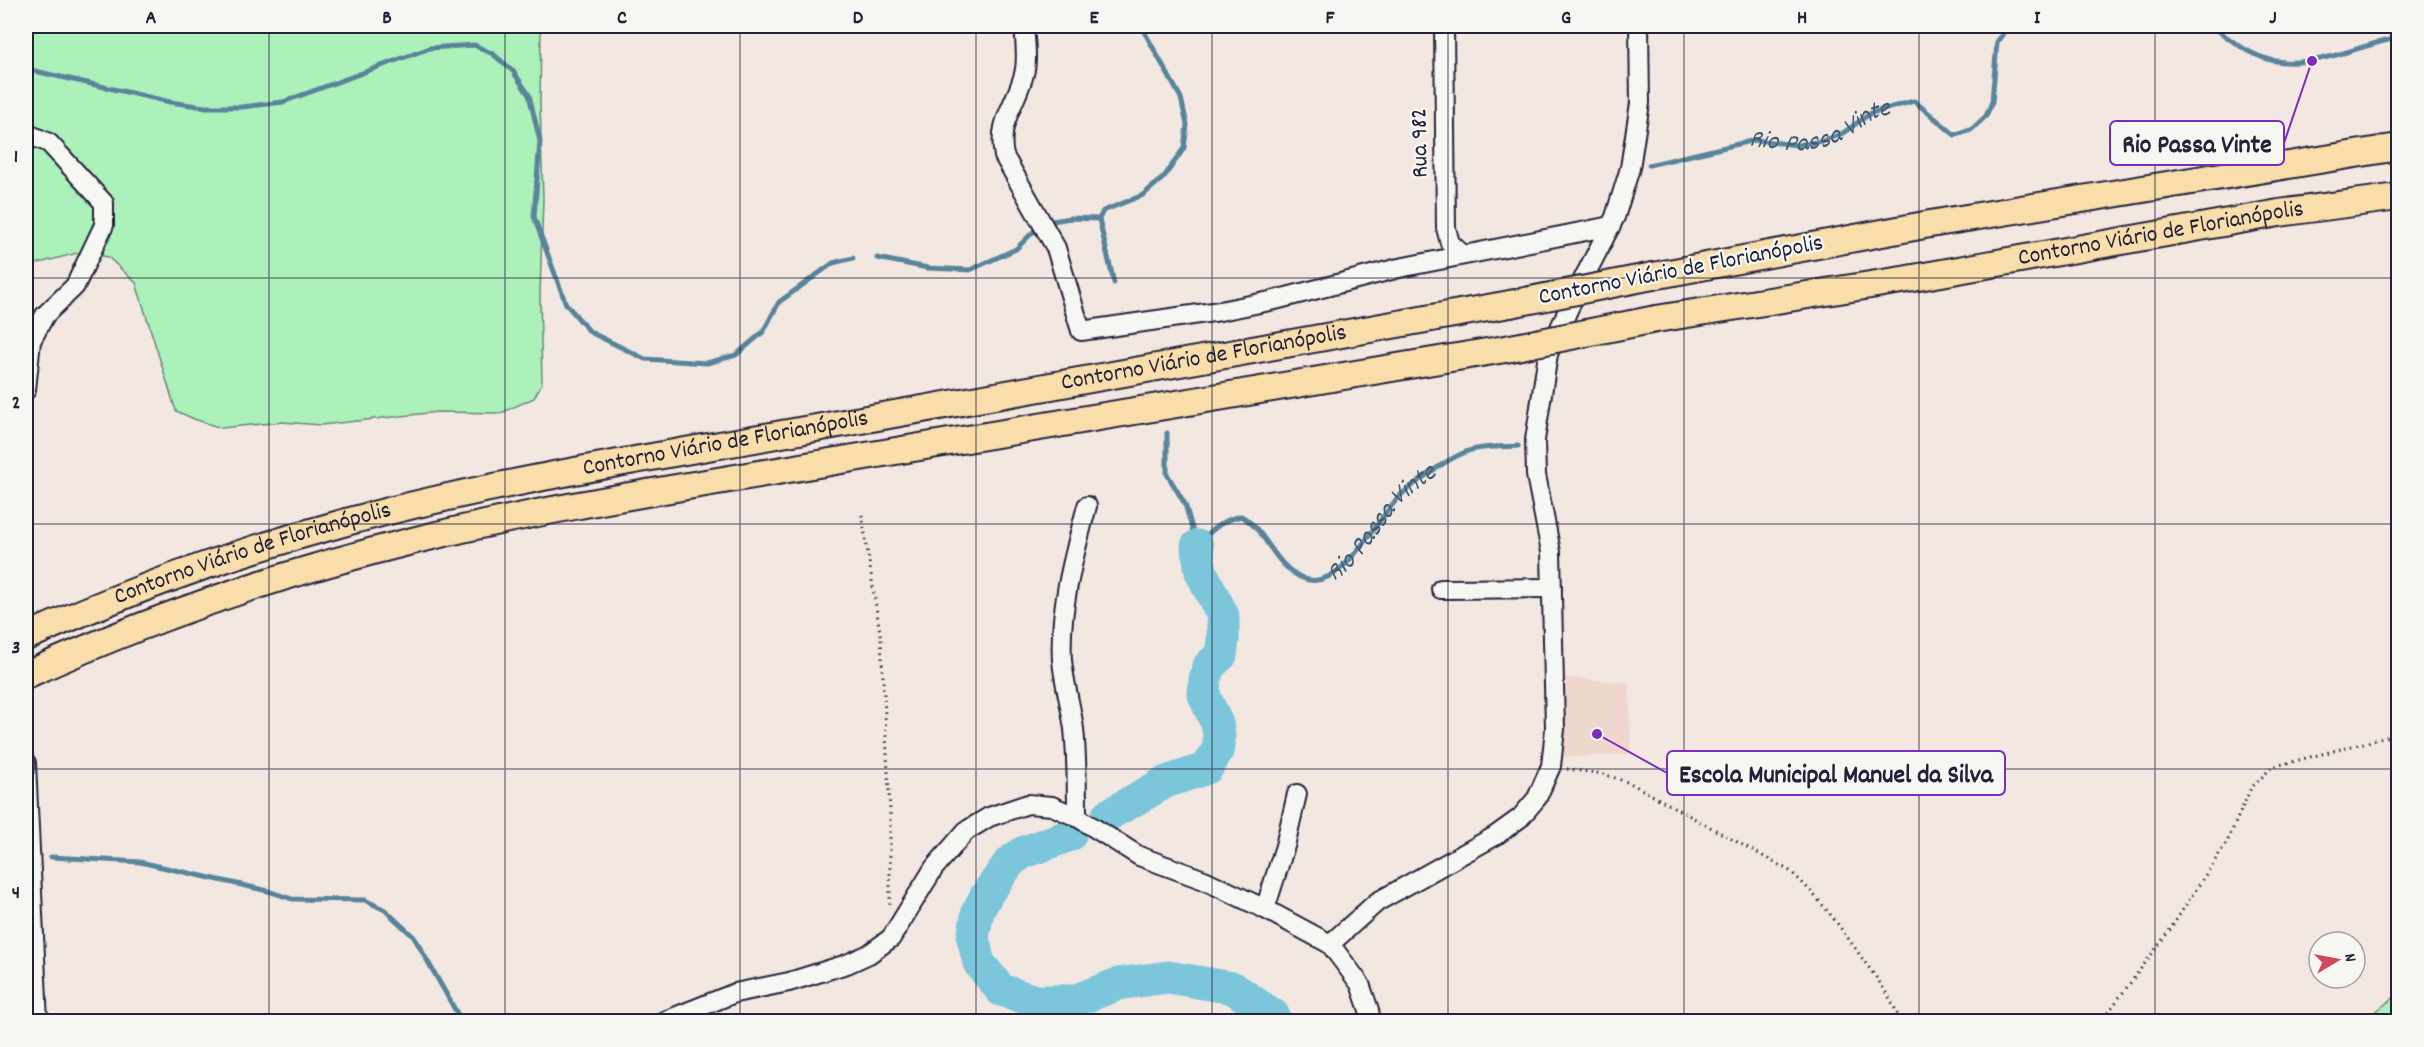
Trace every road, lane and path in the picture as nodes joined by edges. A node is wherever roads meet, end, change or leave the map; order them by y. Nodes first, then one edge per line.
1 (1024, 26) edge
2 (1444, 26) edge
3 (1639, 26) edge
4 (26, 133) edge
5 (2398, 147) edge
6 (2398, 197) edge
7 (1611, 226) junction
8 (1462, 254) junction
9 (26, 390) edge
10 (1087, 506) dead end
11 (862, 514) dead end
12 (1552, 588) junction
13 (1441, 590) dead end
14 (26, 637) edge
15 (26, 675) edge
16 (2398, 734) edge
17 (26, 763) edge
18 (1551, 766) junction
19 (1297, 794) dead end
20 (1077, 817) junction
21 (1265, 909) junction
22 (891, 938) junction
23 (1330, 944) junction
24 (38, 1022) edge
25 (662, 1022) edge
26 (1371, 1022) edge
27 (1900, 1022) edge
28 (2101, 1022) edge

1 - 8 street
2 - 8 street, Rua 982
3 - 7 street
4 - 9 street
5 - 14 highway, Contorno Viário de Florianópolis, bridge
6 - 15 highway, Contorno Viário de Florianópolis, bridge
7 - 8 street
7 - 12 street
10 - 20 street
11 - 22 path
12 - 13 street
12 - 18 street
16 - 28 path
17 - 24 street
18 - 23 street
18 - 27 path
19 - 21 street
20 - 21 street
20 - 22 street
21 - 23 street
22 - 25 street
23 - 26 street

